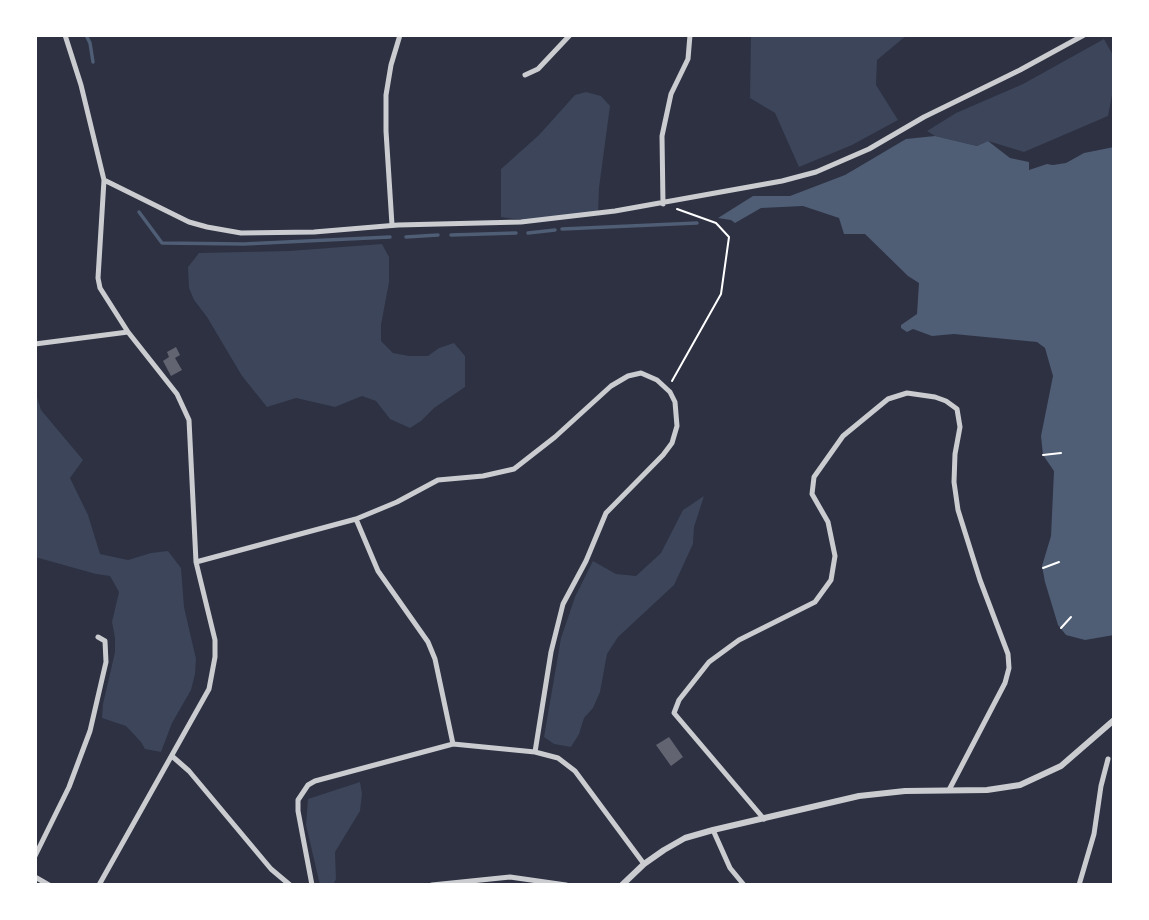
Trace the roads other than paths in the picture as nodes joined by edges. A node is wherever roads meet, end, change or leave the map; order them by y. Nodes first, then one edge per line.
1 (65, 35) edge
2 (400, 35) edge
3 (570, 35) edge
4 (690, 35) edge
5 (1084, 35) edge
6 (525, 75) dead end
7 (104, 180) junction
8 (663, 204) junction
9 (392, 225) junction
10 (128, 332) junction
11 (35, 344) edge
12 (356, 519) junction
13 (196, 562) junction
14 (98, 637) dead end
15 (1114, 720) edge
16 (453, 744) junction
17 (535, 752) junction
18 (173, 757) junction
19 (1108, 759) dead end
20 (949, 790) junction
21 (765, 819) junction
22 (713, 830) junction
23 (35, 856) edge
24 (645, 864) junction
25 (35, 877) edge
26 (49, 885) edge
27 (99, 885) edge
28 (290, 885) edge
29 (312, 885) edge
30 (432, 885) edge
31 (566, 885) edge
32 (622, 885) edge
33 (744, 885) edge
34 (1079, 885) edge

1 - 7 street
2 - 9 street
3 - 6 street
4 - 8 street
5 - 8 street
7 - 9 street
7 - 10 street
8 - 9 street
10 - 11 street
10 - 13 street
12 - 13 street
12 - 16 street
12 - 17 street
13 - 18 street
14 - 23 street
15 - 20 street
16 - 17 street
16 - 29 street
17 - 24 street
18 - 27 street
18 - 28 street
19 - 34 street
20 - 21 street
20 - 21 street
21 - 22 street
22 - 24 street
22 - 33 street
24 - 32 street
25 - 26 street
30 - 31 street

